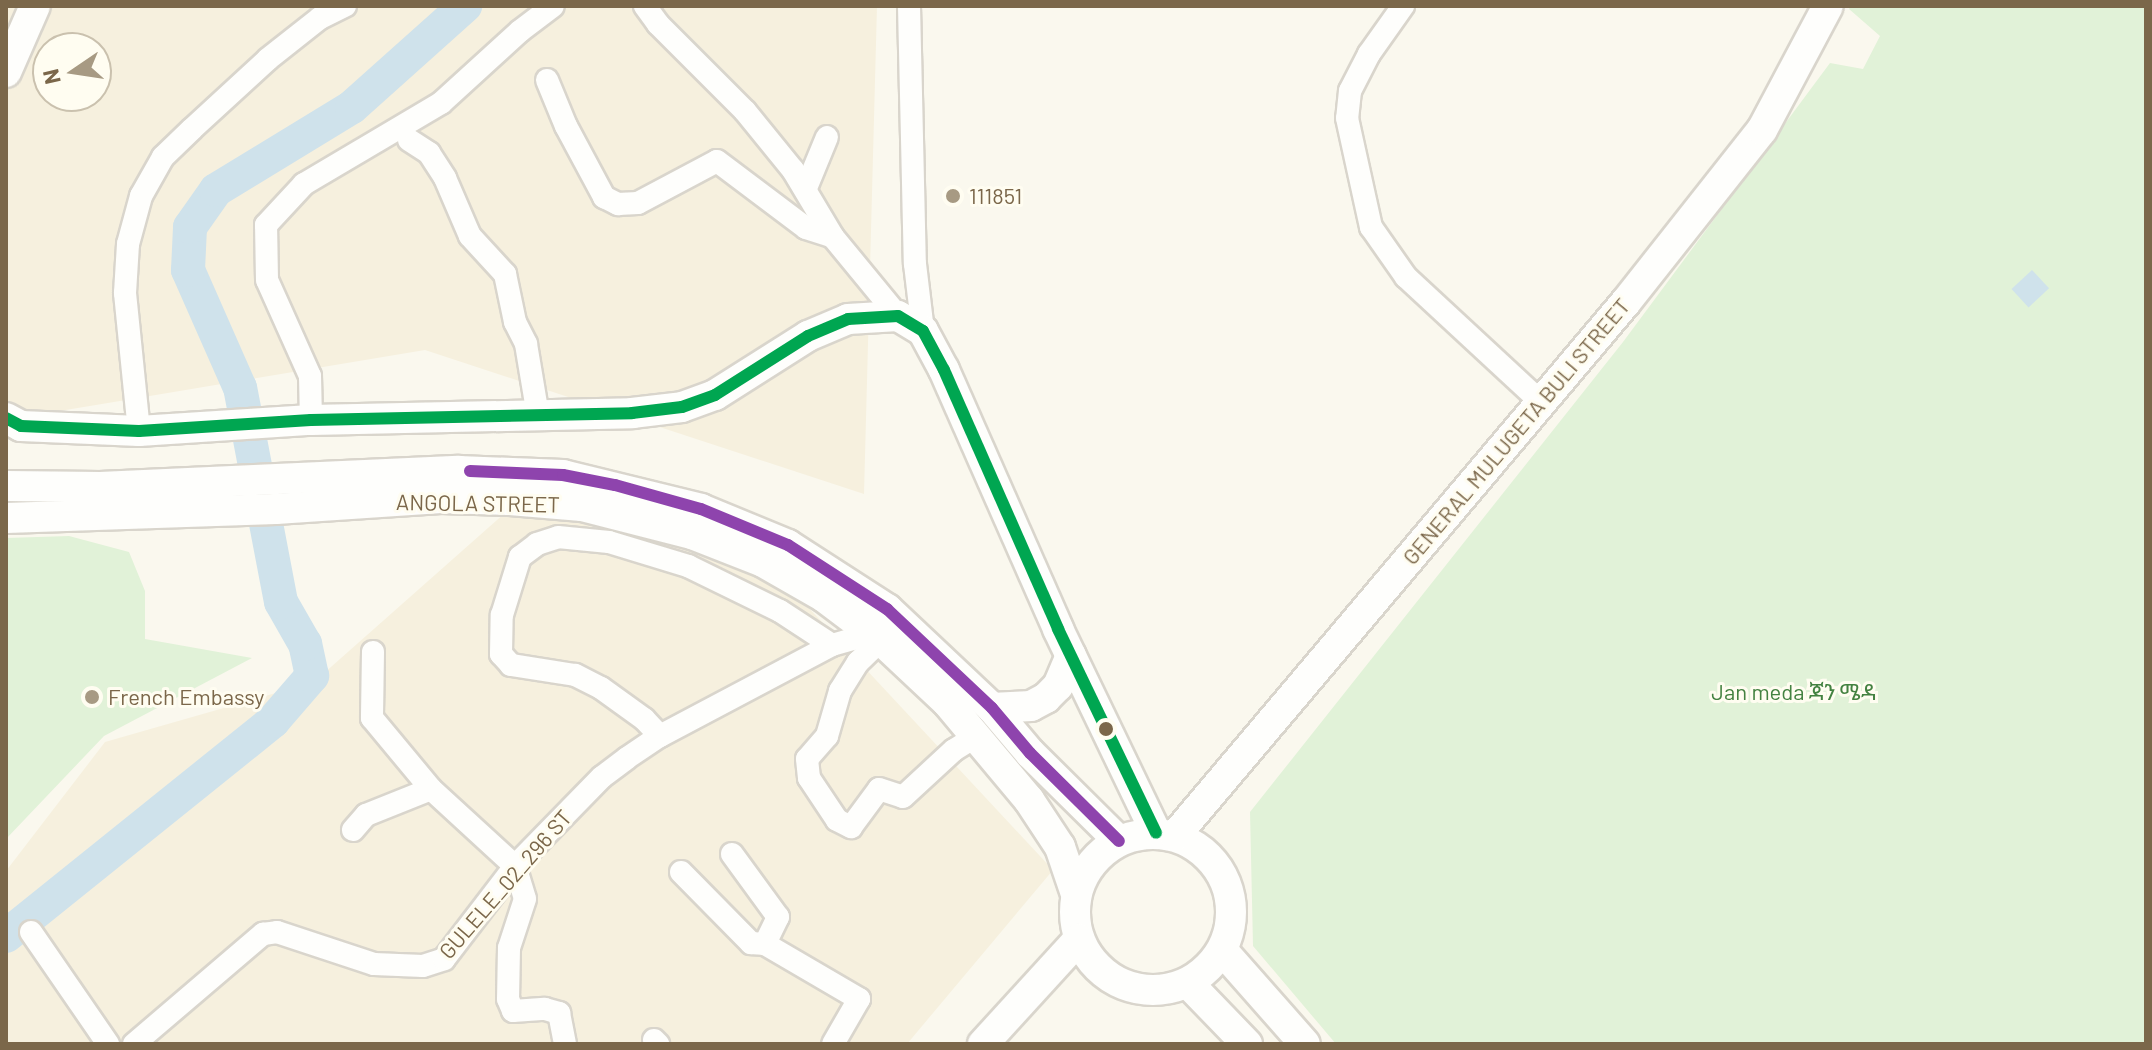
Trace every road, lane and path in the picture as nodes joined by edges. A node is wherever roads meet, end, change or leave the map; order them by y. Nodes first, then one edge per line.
1 (35, 6) edge
2 (553, 6) edge
3 (645, 6) edge
4 (909, 6) edge
5 (1403, 6) edge
6 (1828, 6) edge
7 (331, 7) edge
8 (6, 72) edge
9 (547, 80) dead end
10 (827, 137) dead end
11 (409, 140) dead end
12 (806, 188) junction
13 (833, 237) junction
14 (911, 324) junction
15 (1541, 402) junction
16 (538, 416) junction
17 (311, 420) junction
18 (13, 422) edge
19 (139, 431) junction
20 (6, 486) edge
21 (6, 518) edge
22 (832, 589) junction
23 (878, 636) junction
24 (832, 645) junction
25 (373, 652) dead end
26 (1071, 656) junction
27 (992, 708) junction
28 (660, 736) junction
29 (976, 736) junction
30 (431, 789) junction
31 (353, 830) dead end
32 (1165, 834) junction
33 (1119, 841) junction
34 (732, 854) dead end
35 (515, 866) junction
36 (681, 872) dead end
37 (1076, 894) junction
38 (31, 932) dead end
39 (1079, 939) junction
40 (765, 944) junction
41 (1222, 950) junction
42 (1188, 983) junction
43 (108, 1044) edge
44 (134, 1044) edge
45 (565, 1044) edge
46 (833, 1044) edge
47 (983, 1044) edge
48 (1247, 1044) edge
49 (1305, 1044) edge

1 - 8 main road
2 - 17 street
3 - 12 street
4 - 14 street
5 - 15 street
6 - 15 main road, GENERAL MULUGETA BULI STREET
7 - 19 street
9 - 13 street
10 - 12 street
11 - 16 street
12 - 13 street
13 - 14 street
14 - 16 main road
14 - 26 main road
15 - 32 main road, GENERAL MULUGETA BULI STREET
16 - 17 main road
17 - 19 main road
18 - 19 main road
20 - 22 main road
21 - 22 main road, ANGOLA STREET
22 - 23 main road, ANGOLA STREET
22 - 27 main road
23 - 24 street, GULELE_02_296 ST
23 - 29 main road, ANGOLA STREET
23 - 29 street
24 - 28 street, GULELE_02_296 ST
24 - 28 street
25 - 30 street
26 - 27 main road
26 - 32 main road
27 - 33 main road
28 - 35 street, GULELE_02_296 ST
29 - 37 main road, ANGOLA STREET
30 - 31 street
30 - 35 street
32 - 33 main road
32 - 41 main road
33 - 37 main road
34 - 40 street
35 - 44 street, GULELE_02_296 ST
35 - 45 street
36 - 40 street
37 - 39 main road
38 - 43 street
39 - 42 main road
39 - 47 main road
40 - 46 street
41 - 42 main road
41 - 49 main road
42 - 48 main road

